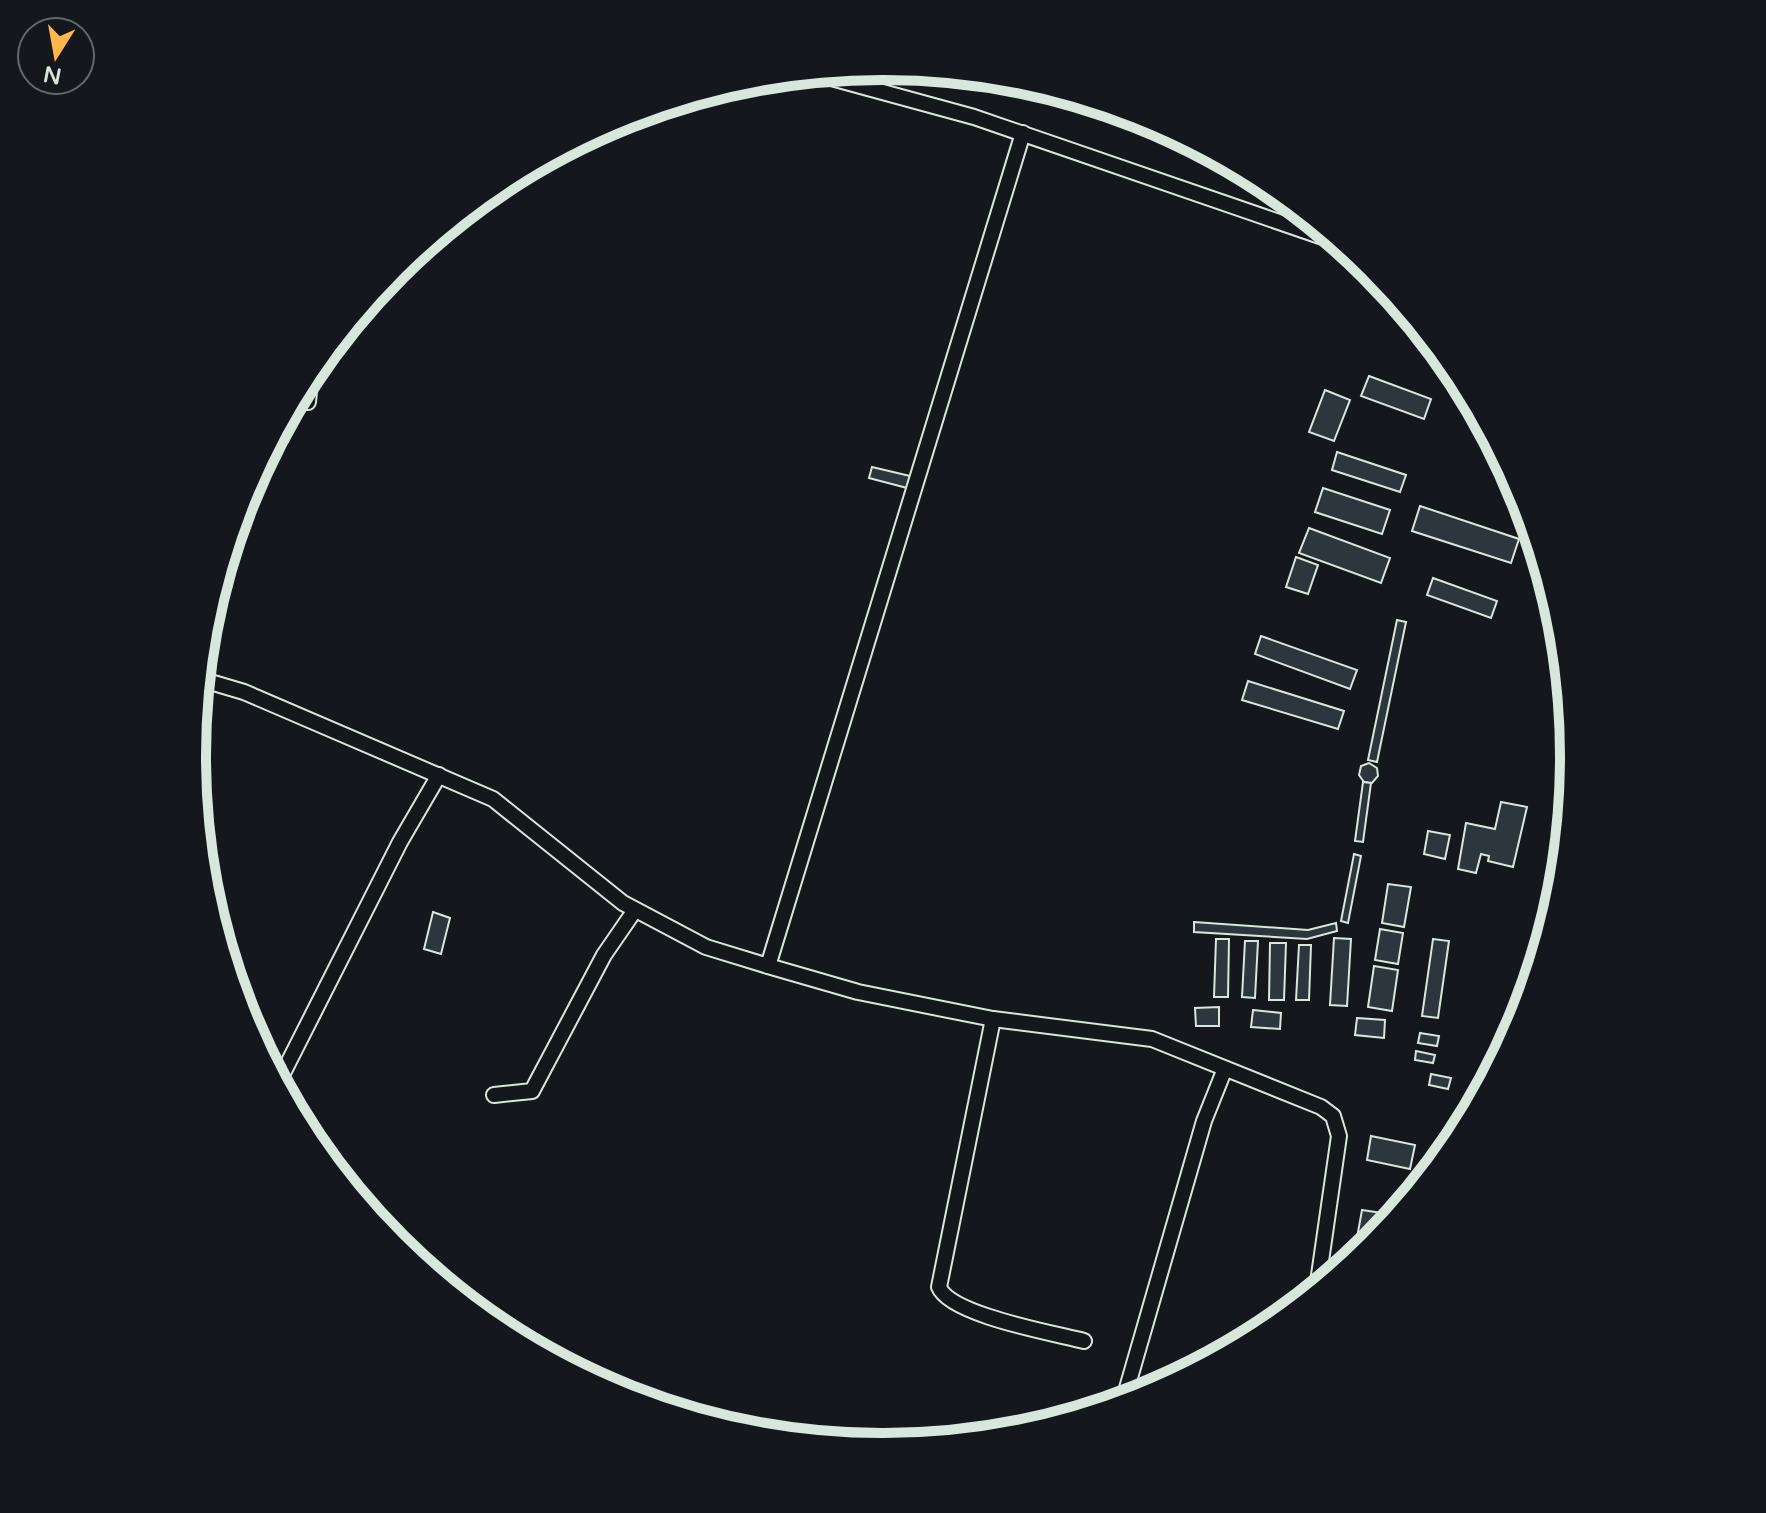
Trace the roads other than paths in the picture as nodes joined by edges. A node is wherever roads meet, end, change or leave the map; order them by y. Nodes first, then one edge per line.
1 (844, 81) edge
2 (1023, 133) junction
3 (1310, 233) edge
4 (211, 682) edge
5 (439, 775) junction
6 (635, 910) junction
7 (768, 966) junction
8 (993, 1019) junction
9 (284, 1071) edge
10 (1224, 1071) junction
11 (494, 1095) dead end
12 (1319, 1273) edge
13 (1084, 1341) dead end
14 (1127, 1387) edge

1 - 2 street
2 - 3 street
2 - 7 street
4 - 5 street
5 - 6 street
5 - 9 street
6 - 7 street
6 - 11 street
7 - 8 street
8 - 10 street
8 - 13 street
10 - 12 street
10 - 14 street

